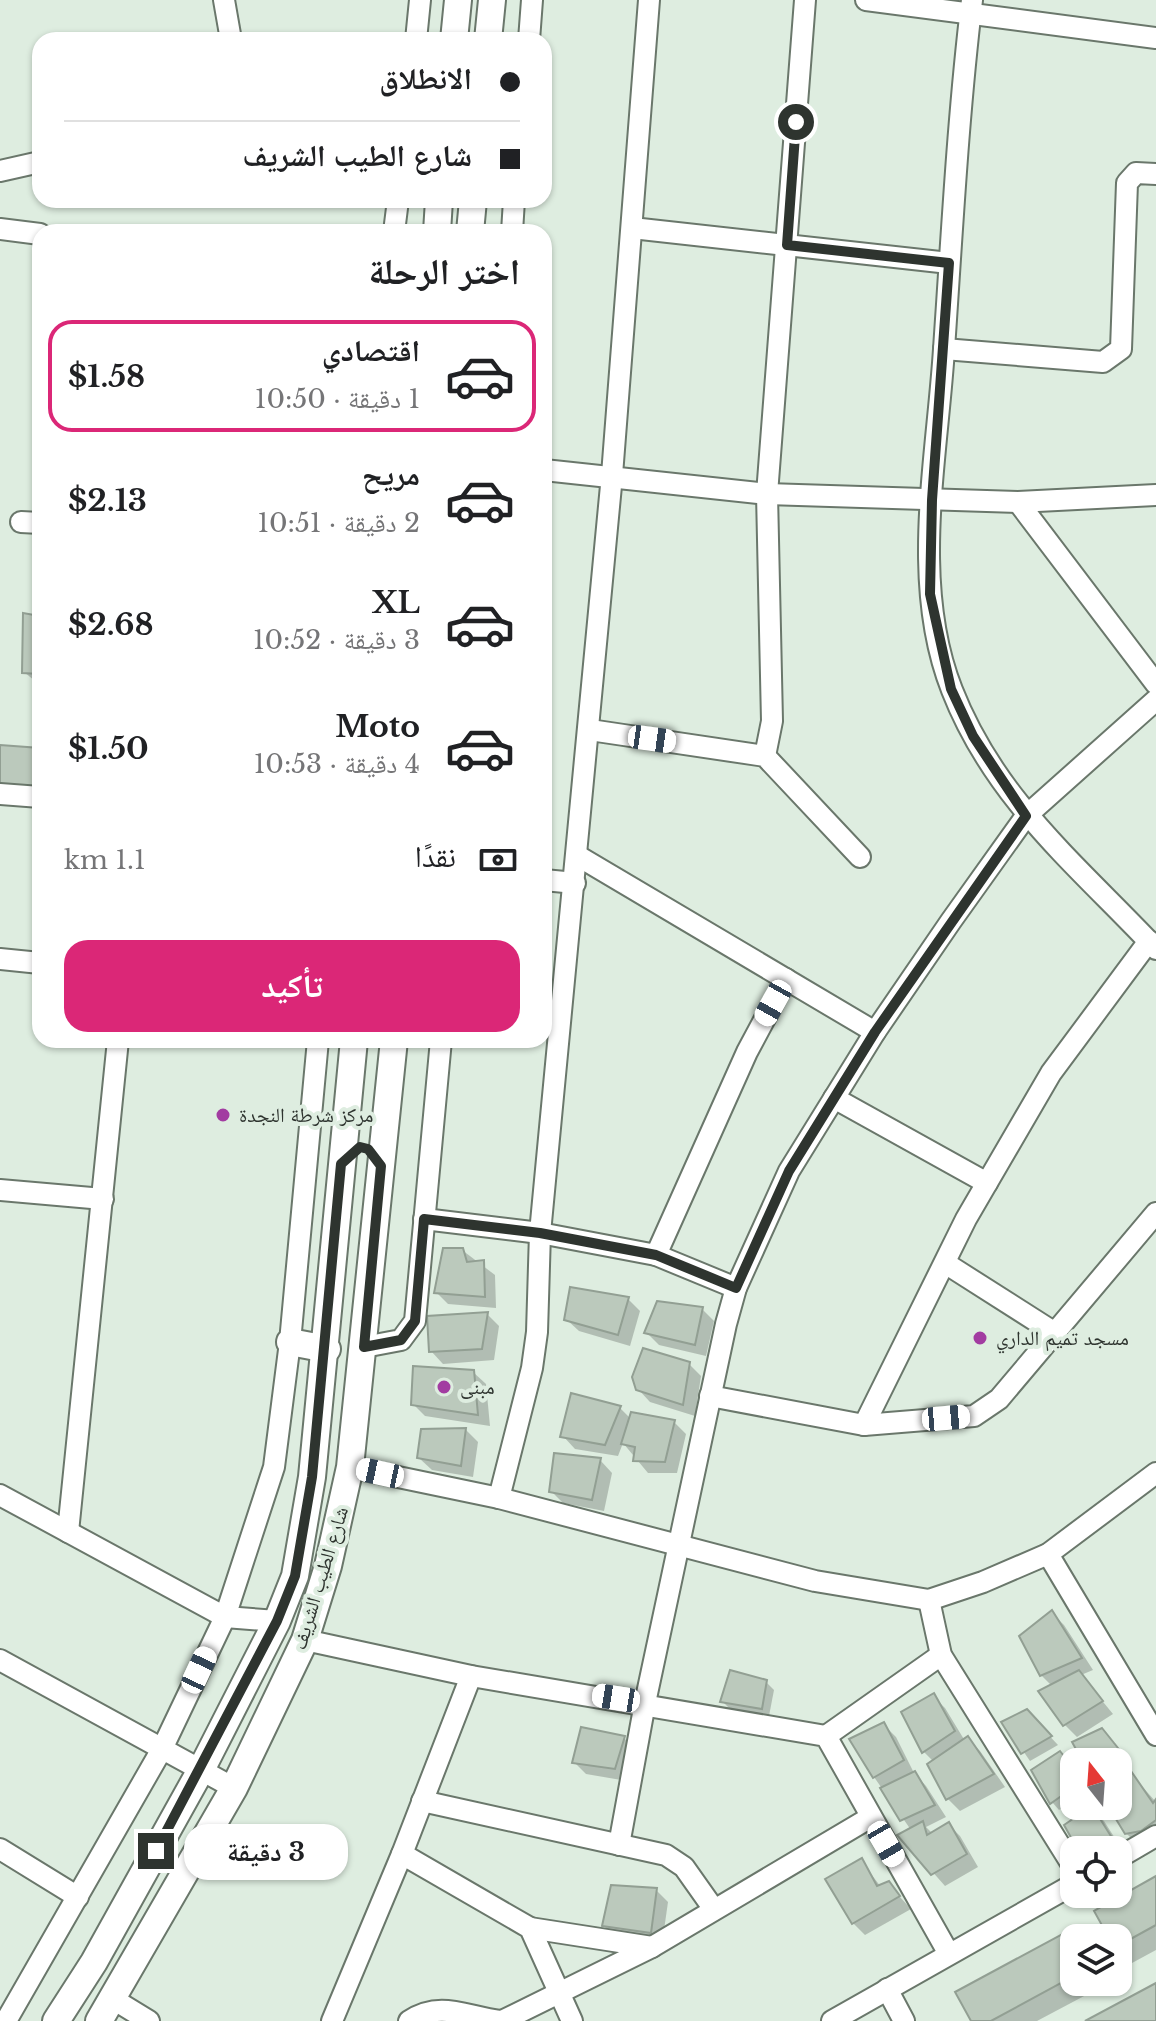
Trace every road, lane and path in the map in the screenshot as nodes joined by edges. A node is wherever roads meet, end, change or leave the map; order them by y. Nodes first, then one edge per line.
1 (224, 0) edge
2 (420, 0) edge
3 (458, 0) edge
4 (492, 0) edge
5 (532, 0) edge
6 (649, 0) edge
7 (805, 0) edge
8 (866, 0) edge
9 (971, 7) edge
10 (230, 32) edge
11 (417, 32) edge
12 (455, 32) edge
13 (489, 32) edge
14 (530, 32) edge
15 (1156, 38) edge
16 (32, 164) edge
17 (0, 171) edge
18 (1156, 174) edge
19 (632, 228) junction
20 (0, 229) edge
21 (32, 233) edge
22 (787, 245) junction
23 (949, 263) junction
24 (944, 349) junction
25 (552, 471) edge
26 (612, 475) junction
27 (767, 494) junction
28 (1156, 495) edge
29 (932, 500) junction
30 (1018, 502) junction
31 (1156, 684) edge
32 (1156, 700) edge
33 (590, 730) junction
34 (765, 756) junction
35 (0, 794) edge
36 (32, 796) edge
37 (1026, 816) junction
38 (578, 856) junction
39 (860, 857) dead end
40 (552, 881) edge
41 (575, 883) junction
42 (1152, 945) edge
43 (0, 959) edge
44 (32, 962) edge
45 (786, 979) junction
46 (875, 1032) junction
47 (117, 1048) edge
48 (317, 1048) edge
49 (353, 1048) edge
50 (393, 1048) edge
51 (440, 1048) edge
52 (348, 1089) junction
53 (389, 1095) junction
54 (834, 1098) junction
55 (341, 1164) junction
56 (381, 1166) junction
57 (987, 1183) junction
58 (0, 1190) edge
59 (103, 1199) junction
60 (1156, 1213) edge
61 (424, 1219) junction
62 (540, 1233) junction
63 (656, 1255) junction
64 (945, 1263) junction
65 (736, 1288) junction
66 (1055, 1333) junction
67 (290, 1342) junction
68 (364, 1347) junction
69 (327, 1349) junction
70 (710, 1396) junction
71 (864, 1425) junction
72 (350, 1467) junction
73 (1155, 1476) edge
74 (0, 1495) edge
75 (499, 1498) junction
76 (68, 1532) junction
77 (679, 1547) junction
78 (1048, 1554) junction
79 (929, 1600) junction
80 (225, 1617) junction
81 (277, 1621) junction
82 (305, 1640) junction
83 (941, 1655) junction
84 (0, 1660) edge
85 (471, 1676) junction
86 (645, 1703) junction
87 (1156, 1735) edge
88 (826, 1736) junction
89 (162, 1749) junction
90 (202, 1768) junction
91 (234, 1788) junction
92 (422, 1801) junction
93 (871, 1817) junction
94 (1156, 1836) edge
95 (619, 1845) junction
96 (1060, 1846) edge
97 (0, 1849) edge
98 (1132, 1850) edge
99 (402, 1854) junction
100 (1060, 1892) edge
101 (78, 1897) junction
102 (713, 1908) junction
103 (530, 1928) junction
104 (652, 1947) junction
105 (949, 1954) junction
106 (887, 1989) junction
107 (556, 1993) junction
108 (106, 2010) edge
109 (6, 2021) edge
110 (56, 2021) edge
111 (149, 2021) edge
112 (332, 2021) edge
113 (409, 2021) edge
114 (501, 2021) edge
115 (572, 2021) edge
116 (832, 2021) edge
117 (904, 2021) edge

1 - 10 street
2 - 11 street
3 - 12 main road
4 - 13 main road
5 - 14 street
6 - 19 street
7 - 22 street
8 - 9 street
9 - 15 street
9 - 23 street
16 - 17 street
18 - 24 street
19 - 22 street
19 - 26 street
20 - 21 street
22 - 23 street
22 - 27 street
23 - 24 street
24 - 29 street
25 - 26 street
26 - 27 street
26 - 33 street
27 - 29 street
27 - 34 street
28 - 30 street
29 - 30 street
29 - 37 street
30 - 31 street
32 - 37 street
33 - 34 street
33 - 38 street
34 - 39 street
35 - 36 street
37 - 42 street
37 - 46 street
38 - 41 street
38 - 45 street
40 - 41 street
41 - 62 street
42 - 57 street
43 - 44 street
45 - 46 street
45 - 63 street
46 - 54 street
47 - 59 street
48 - 67 street
49 - 52 main road, شارع الطيب الشريف
50 - 53 main road, شارع الطيب الشريف
51 - 61 street
52 - 53 main road
52 - 55 main road, شارع الطيب الشريف
53 - 56 main road, شارع الطيب الشريف
54 - 57 street
54 - 65 street
55 - 56 main road
55 - 69 main road, شارع الطيب الشريف
56 - 68 main road, شارع الطيب الشريف
57 - 64 street
58 - 59 street
59 - 76 street
60 - 66 street
61 - 62 street
61 - 68 street
62 - 63 street
62 - 75 street
63 - 65 street
64 - 66 street
64 - 71 street
65 - 70 street
66 - 71 street
67 - 69 main road
67 - 80 street
68 - 72 main road, شارع الطيب الشريف
69 - 81 main road, شارع الطيب الشريف
70 - 71 street
70 - 77 street
72 - 75 street
72 - 82 main road, شارع الطيب الشريف
73 - 78 street
74 - 76 street
75 - 77 street
76 - 80 street
77 - 79 street
77 - 86 street
78 - 79 street
78 - 87 street
79 - 83 street
80 - 81 street
80 - 89 street
81 - 90 main road, شارع الطيب الشريف
82 - 85 street
82 - 91 main road, شارع الطيب الشريف
83 - 88 street
83 - 96 street
84 - 89 street
85 - 86 street
85 - 92 street
86 - 88 street
86 - 95 street
88 - 93 street
89 - 90 street
89 - 101 street
90 - 91 street
90 - 110 main road, شارع الطيب الشريف
91 - 108 main road, شارع الطيب الشريف
92 - 95 street
92 - 99 street
93 - 102 street
93 - 105 street
94 - 98 street
95 - 102 street
97 - 101 street
99 - 103 street
99 - 112 street
100 - 105 street
101 - 109 street
102 - 104 street
103 - 104 street
103 - 107 street
104 - 107 street
105 - 106 street
106 - 116 street
106 - 117 street
107 - 114 street
107 - 115 street
108 - 111 street
113 - 114 street

